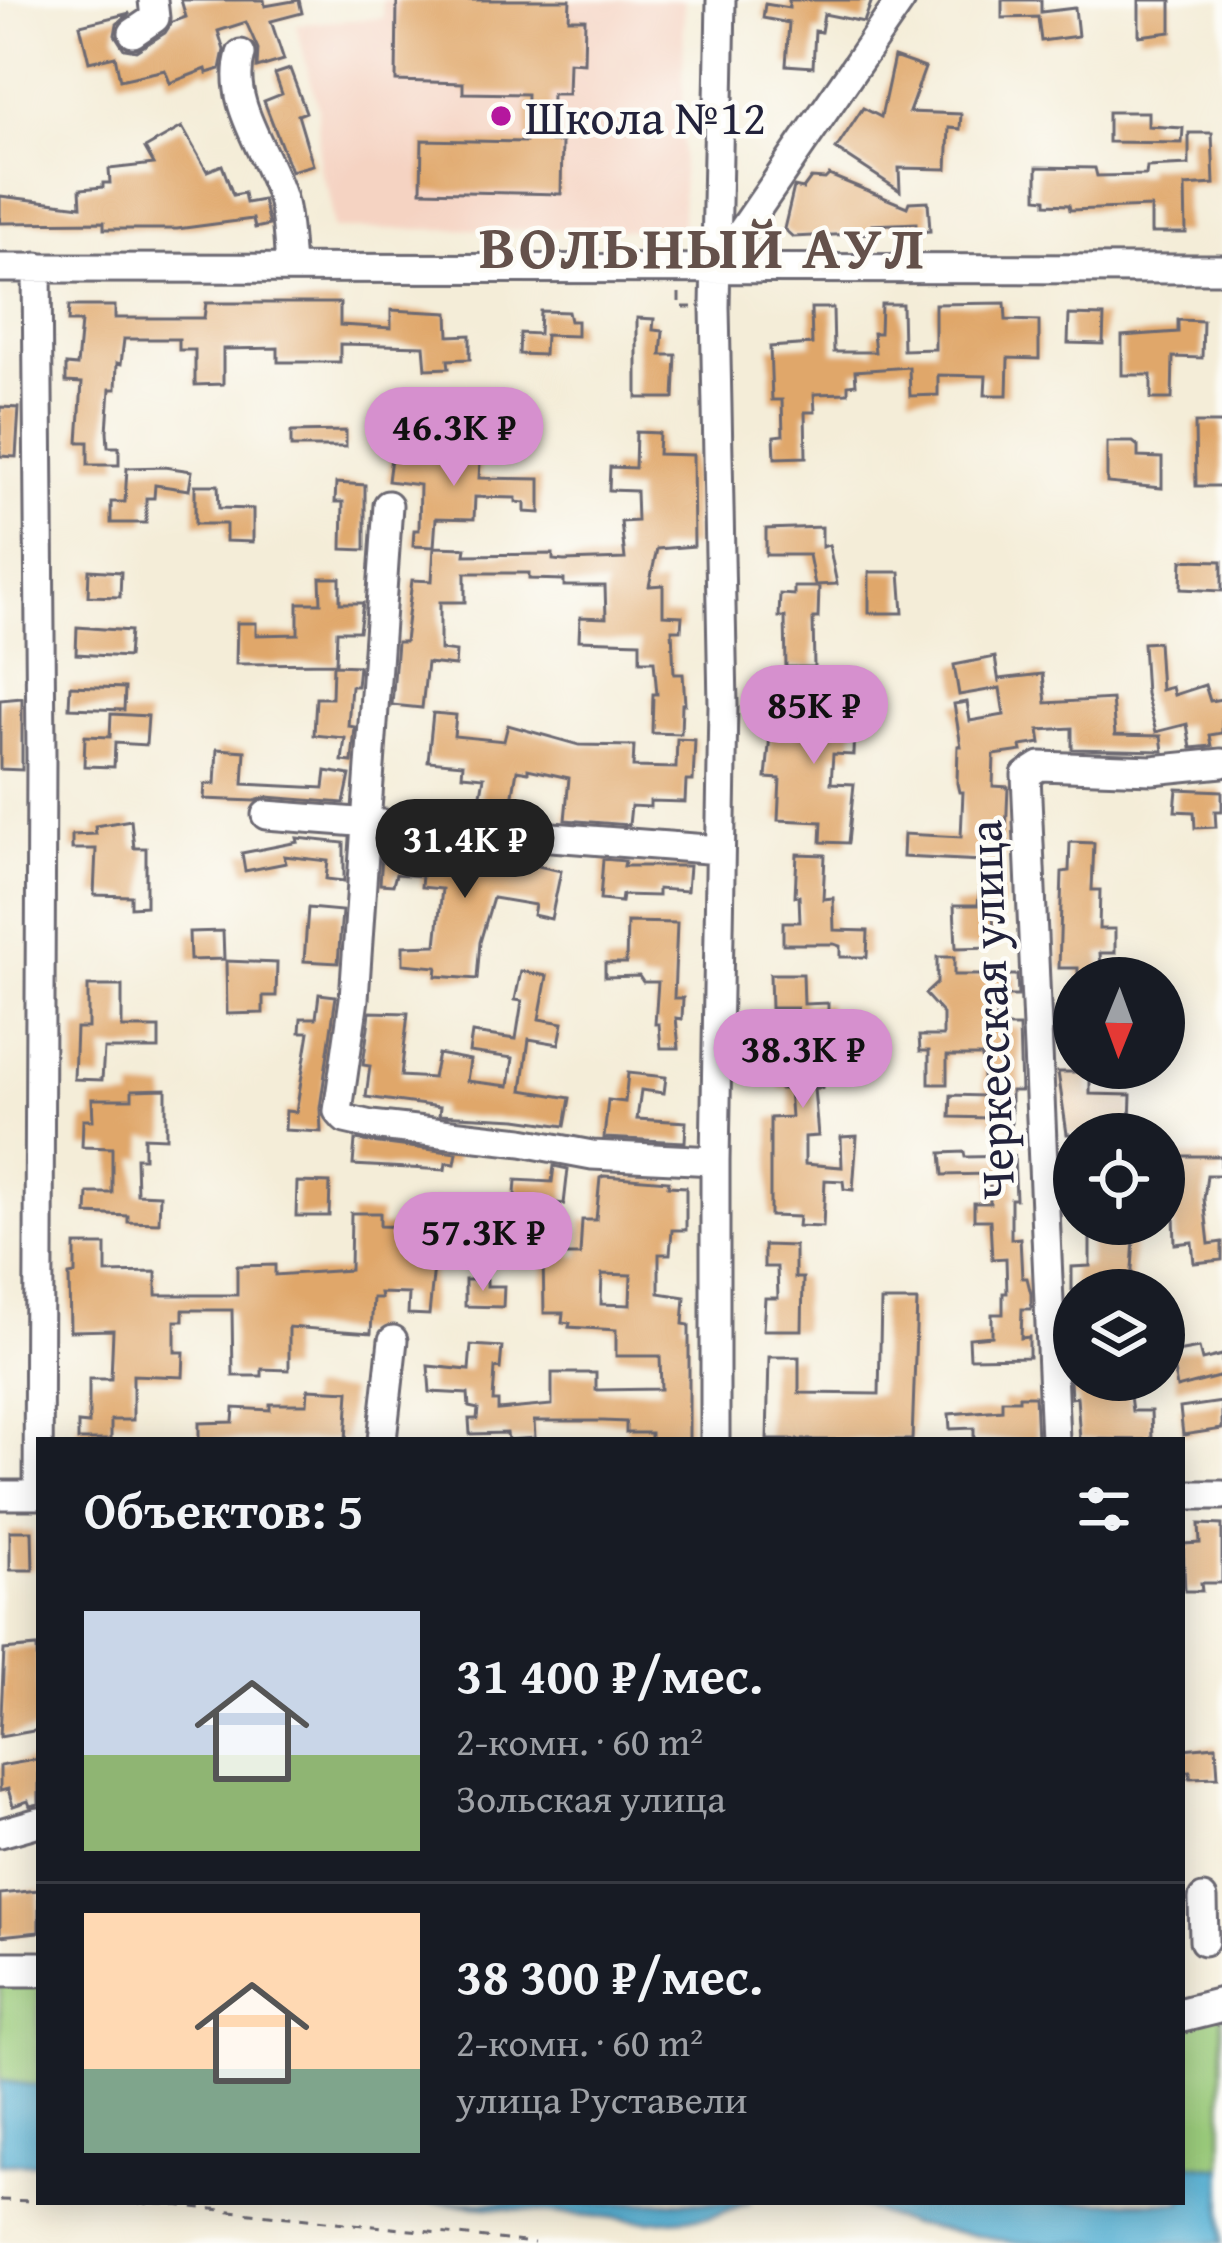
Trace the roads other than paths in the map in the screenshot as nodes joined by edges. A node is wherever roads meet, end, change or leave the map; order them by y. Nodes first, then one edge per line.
1 (153, 0) edge
2 (721, 0) edge
3 (901, 0) edge
4 (133, 33) dead end
5 (241, 54) dead end
6 (290, 266) junction
7 (37, 267) junction
8 (0, 268) edge
9 (1222, 269) edge
10 (715, 270) junction
11 (388, 505) dead end
12 (1222, 764) edge
13 (266, 815) dead end
14 (364, 822) junction
15 (720, 850) junction
16 (715, 1161) junction
17 (393, 1340) dead end
18 (39, 1437) edge
19 (382, 1437) edge
20 (715, 1437) edge
21 (1054, 1437) edge
22 (0, 1495) edge
23 (36, 1495) edge
24 (1185, 1496) edge
25 (1222, 1496) edge
26 (36, 1823) edge
27 (0, 1833) edge
28 (1203, 1899) dead end
29 (1202, 1943) edge
30 (0, 1969) edge
31 (36, 1969) edge
32 (1222, 2006) edge
33 (1185, 2014) edge

1 - 4 street
2 - 10 street
3 - 10 street
5 - 6 street
6 - 7 street
6 - 10 street
7 - 8 street
7 - 18 street
9 - 10 street
10 - 15 street
11 - 14 street
12 - 21 street, Черкесская улица
13 - 14 street
14 - 15 street
14 - 16 street
15 - 16 street
16 - 20 street
17 - 19 street
22 - 23 street
24 - 25 street
26 - 27 street
28 - 29 street
30 - 31 main road
32 - 33 main road

